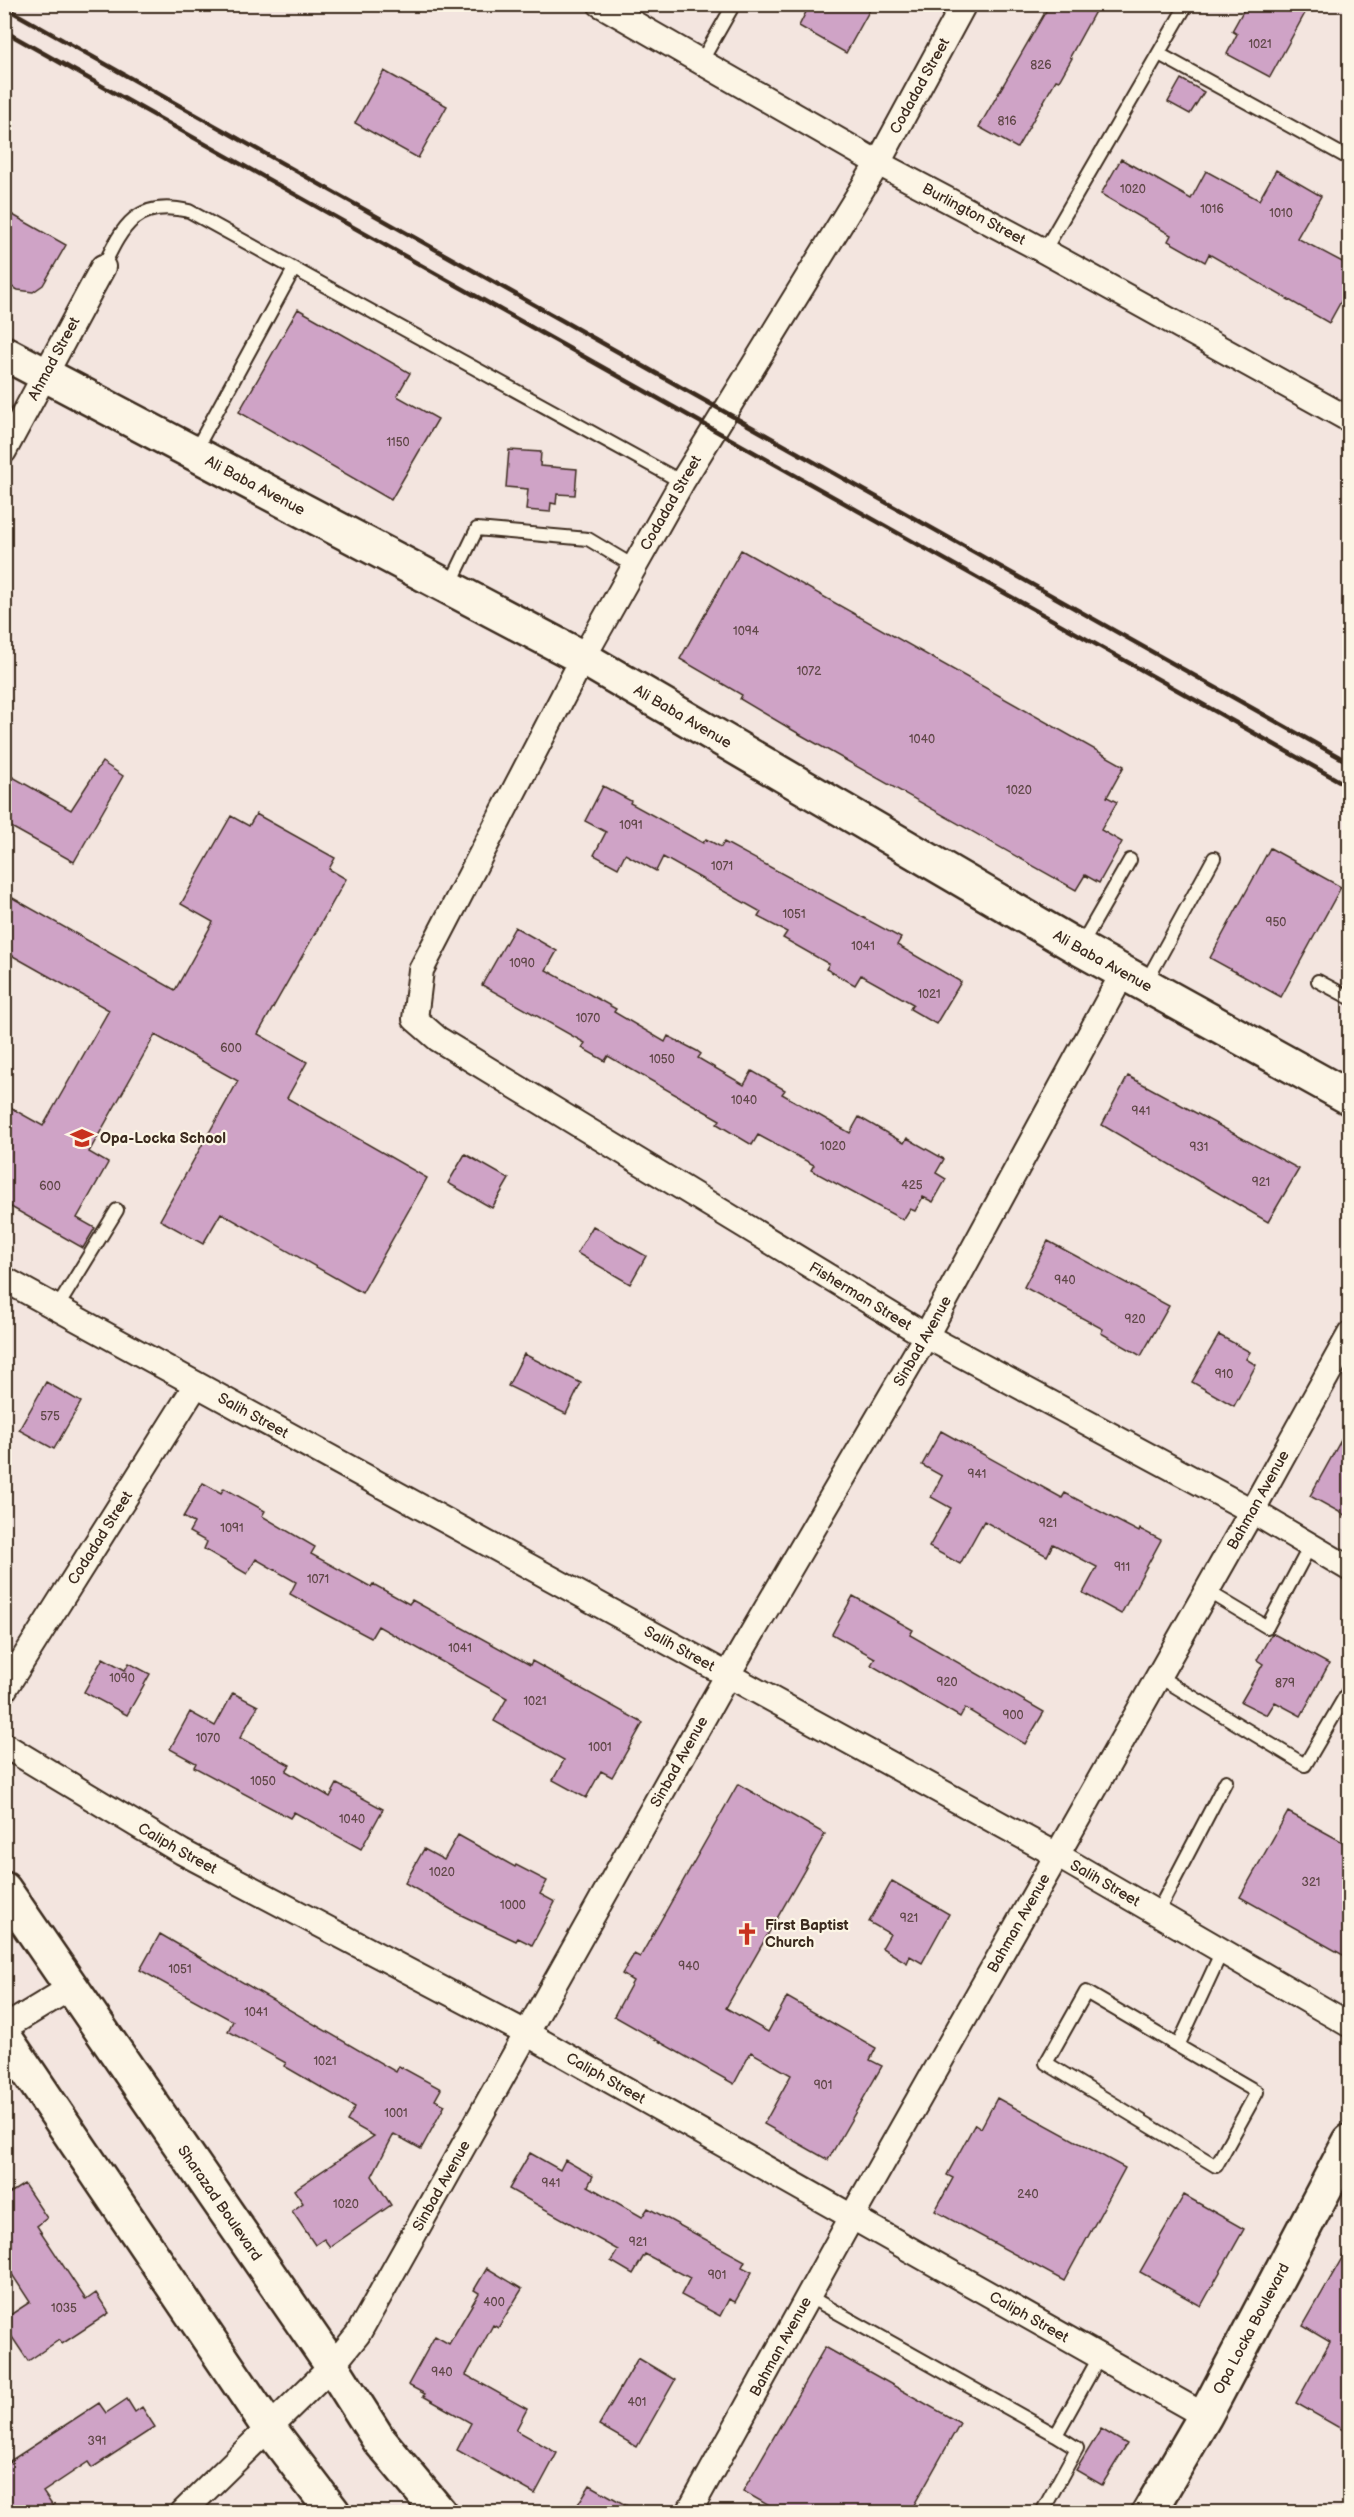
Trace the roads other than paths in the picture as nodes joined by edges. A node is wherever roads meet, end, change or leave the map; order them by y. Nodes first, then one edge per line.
1 (600, 4) edge
2 (734, 4) edge
3 (964, 4) edge
4 (1187, 4) edge
5 (1159, 54) junction
6 (701, 62) junction
7 (1350, 159) edge
8 (878, 163) junction
9 (1044, 251) junction
10 (103, 267) joint
11 (294, 269) junction
12 (4, 353) edge
13 (46, 377) junction
14 (1350, 420) edge
15 (4, 452) edge
16 (194, 454) junction
17 (682, 482) junction
18 (635, 567) junction
19 (448, 588) junction
20 (583, 658) junction
21 (1214, 858) dead end
22 (1130, 860) dead end
23 (1079, 948) junction
24 (1134, 978) junction
25 (1318, 981) dead end
26 (1350, 998) edge
27 (415, 1019) joint
28 (1350, 1098) edge
29 (117, 1210) dead end
30 (4, 1279) edge
31 (57, 1308) junction
32 (1350, 1334) edge
33 (926, 1336) junction
34 (196, 1385) junction
35 (1252, 1511) junction
36 (1310, 1546) junction
37 (1350, 1569) edge
38 (1206, 1591) junction
39 (727, 1676) junction
40 (1158, 1676) junction
41 (1350, 1688) edge
42 (4, 1690) edge
43 (4, 1745) edge
44 (1226, 1781) dead end
45 (1055, 1854) junction
46 (4, 1889) edge
47 (1156, 1912) junction
48 (1222, 1951) junction
49 (70, 1988) junction
50 (1350, 2025) edge
51 (4, 2028) edge
52 (526, 2033) junction
53 (4, 2037) edge
54 (1178, 2046) junction
55 (1350, 2141) edge
56 (853, 2215) junction
57 (808, 2296) junction
58 (1100, 2356) junction
59 (332, 2366) junction
60 (1205, 2416) junction
61 (269, 2428) junction
62 (1056, 2435) junction
63 (183, 2512) edge
64 (333, 2512) edge
65 (439, 2512) edge
66 (689, 2512) edge
67 (1042, 2512) edge
68 (1149, 2512) edge

1 - 6 street, Burlington Street
2 - 6 lane
3 - 8 street, Codadad Street
4 - 5 lane
5 - 7 lane
5 - 9 lane
6 - 8 street, Burlington Street
8 - 9 street, Burlington Street
8 - 17 street, Codadad Street
9 - 14 street, Burlington Street
10 - 11 lane
10 - 13 street, Ahmad Street
11 - 16 lane
11 - 17 lane
12 - 13 street, Ali Baba Avenue
13 - 15 street, Ahmad Street
13 - 16 street, Ali Baba Avenue
16 - 19 street, Ali Baba Avenue
17 - 18 street, Codadad Street
18 - 19 lane
18 - 20 street, Codadad Street
19 - 20 street, Ali Baba Avenue
20 - 23 street, Ali Baba Avenue
20 - 27 street, Codadad Street
21 - 24 lane
22 - 23 lane
23 - 24 street, Ali Baba Avenue
24 - 28 street, Ali Baba Avenue
24 - 33 street, Sinbad Avenue
25 - 26 lane
27 - 33 street, Fisherman Street
29 - 31 lane
30 - 31 street, Salih Street
31 - 34 street, Salih Street
32 - 35 street, Bahman Avenue
33 - 35 street, Fisherman Street
33 - 39 street, Sinbad Avenue
34 - 39 street, Salih Street
34 - 42 street, Codadad Street
35 - 36 street, Fisherman Street
35 - 38 street, Bahman Avenue
36 - 37 street, Fisherman Street
36 - 38 lane
38 - 40 street, Bahman Avenue
39 - 45 street, Salih Street
39 - 52 street, Sinbad Avenue
40 - 41 lane
40 - 45 street, Bahman Avenue
43 - 52 street, Caliph Street
44 - 47 lane
45 - 47 street, Salih Street
45 - 56 street, Bahman Avenue
46 - 49 street, Sharazad Boulevard
47 - 48 street, Salih Street
48 - 50 street, Salih Street
48 - 54 lane
49 - 51 street
49 - 59 street, Sharazad Boulevard
52 - 56 street, Caliph Street
52 - 59 street, Sinbad Avenue
53 - 61 street
54 - 54 lane
55 - 60 street, Opa Locka Boulevard
56 - 57 street, Bahman Avenue
56 - 58 street, Caliph Street
57 - 62 lane
57 - 66 street, Bahman Avenue
58 - 60 street, Caliph Street
58 - 62 lane
59 - 61 street, Sinbad Avenue
59 - 65 street, Sharazad Boulevard
60 - 68 street, Opa Locka Boulevard
61 - 63 street, Sinbad Avenue
61 - 64 street
62 - 67 lane

